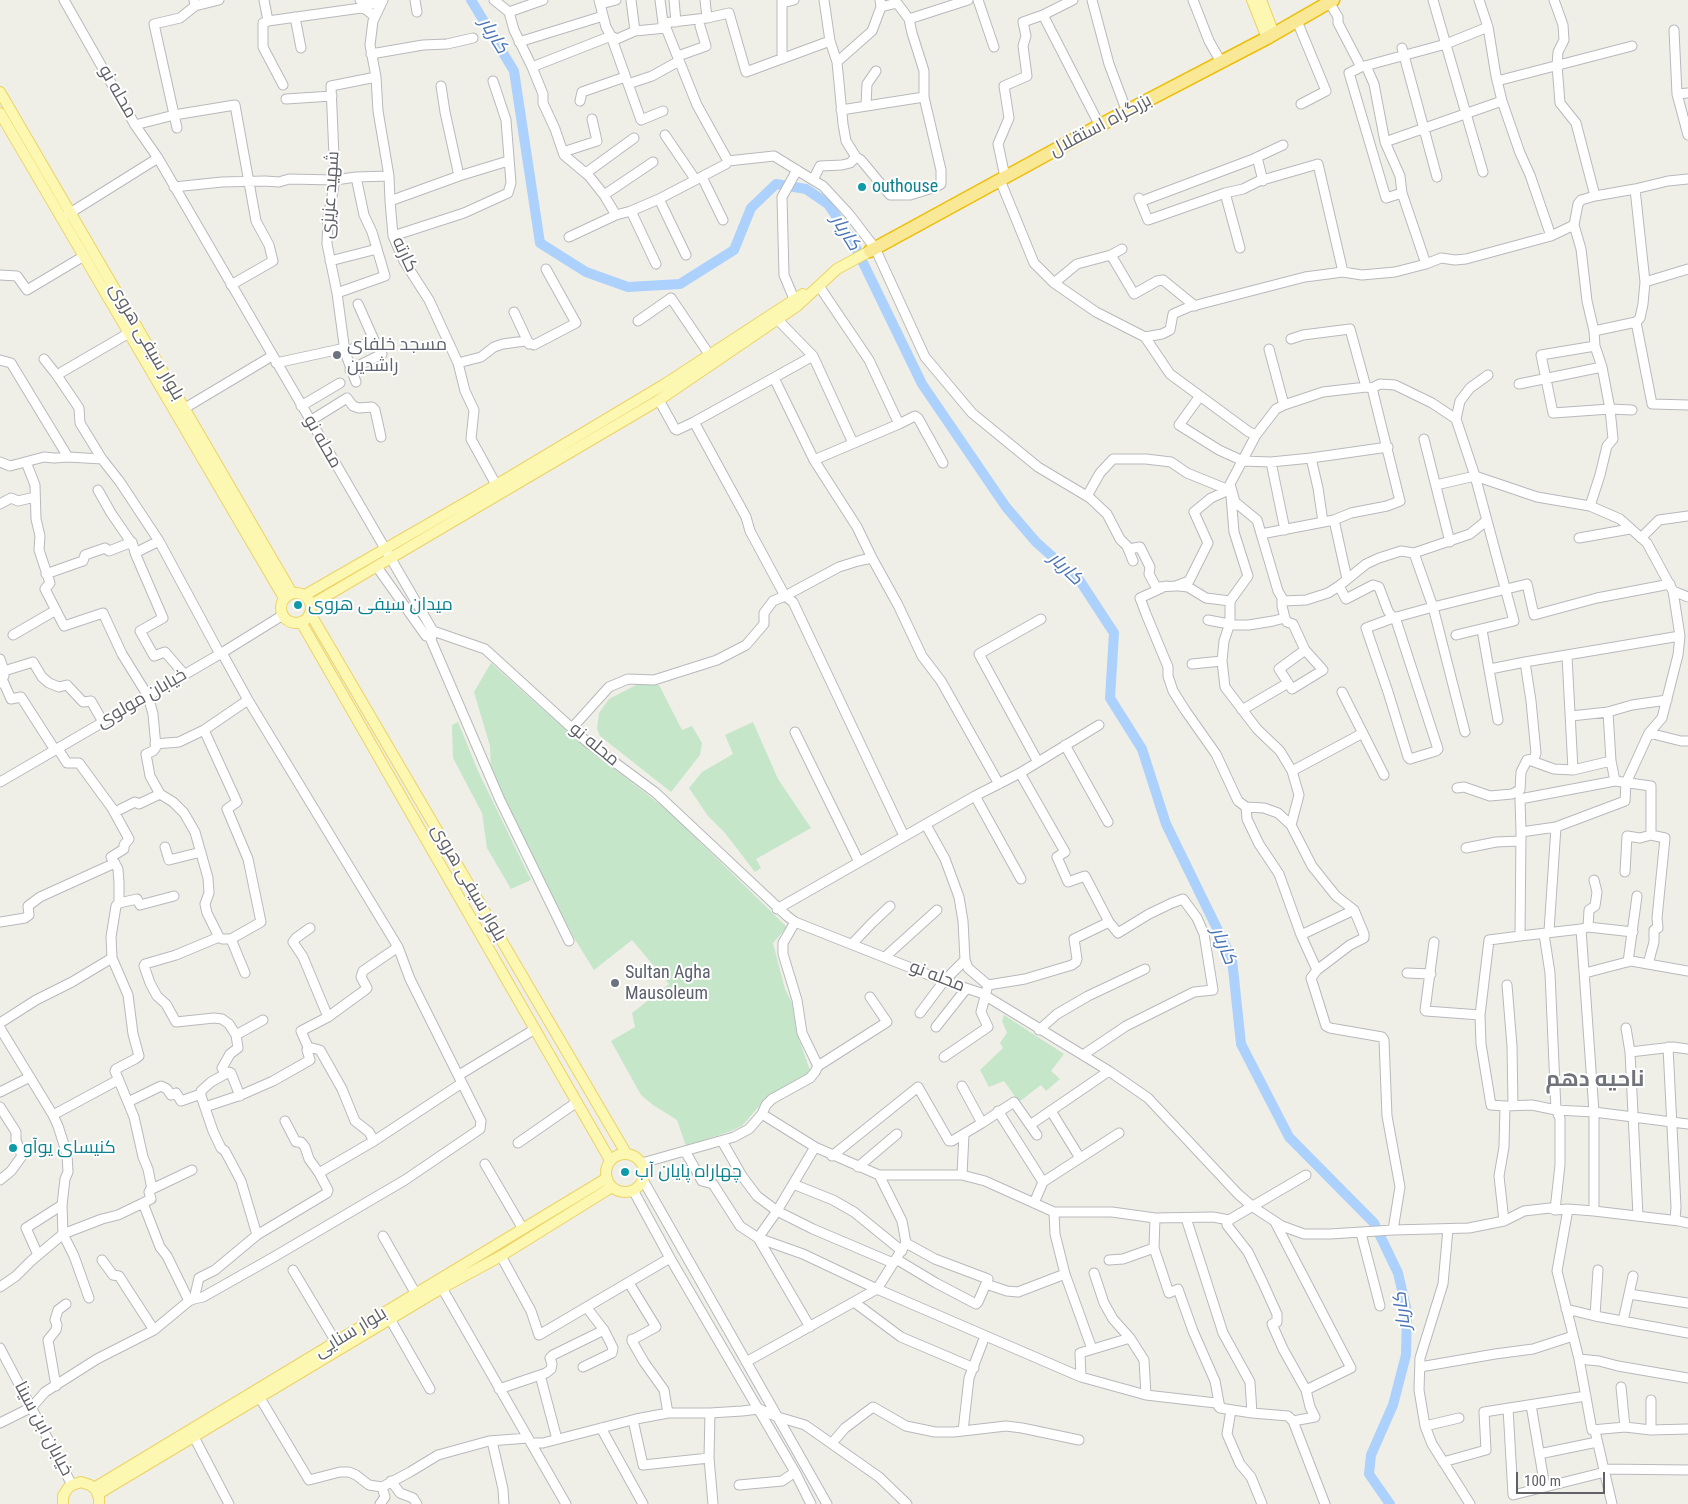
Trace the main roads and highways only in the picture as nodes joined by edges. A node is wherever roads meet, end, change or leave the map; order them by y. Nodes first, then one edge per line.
1 (1252, 0) edge
2 (1261, 0) edge
3 (1331, 1) edge
4 (1270, 36) junction
5 (0, 92) edge
6 (0, 113) edge
7 (66, 215) junction
8 (872, 250) joint
9 (795, 303) junction
10 (712, 358) junction
11 (180, 411) junction
12 (499, 489) junction
13 (388, 555) junction
14 (306, 595) junction
15 (288, 596) junction
16 (311, 609) junction
17 (301, 622) junction
18 (412, 786) junction
19 (400, 793) junction
20 (528, 985) junction
21 (514, 993) junction
22 (626, 1153) junction
23 (610, 1160) junction
24 (610, 1182) junction
25 (439, 1285) junction
26 (97, 1495) edge
27 (63, 1504) edge

1 - 4 main road
2 - 4 main road
3 - 4 highway, بزرگراه استقلال
4 - 8 highway, بزرگراه استقلال
5 - 7 main road, بلوار سیفی هروی
6 - 7 main road, بلوار سیفی هروی
7 - 11 main road, بلوار سیفی هروی
7 - 11 main road, بلوار سیفی هروی
8 - 9 main road
9 - 10 main road
9 - 10 main road
10 - 12 main road
10 - 12 main road
11 - 15 main road, بلوار سیفی هروی
12 - 13 main road
13 - 14 main road
13 - 16 main road
14 - 15 main road
14 - 16 main road
15 - 17 main road
16 - 17 main road
16 - 18 main road, بلوار سیفی هروی
17 - 19 main road, بلوار سیفی هروی
18 - 19 main road
18 - 20 main road, بلوار سیفی هروی
19 - 21 main road, بلوار سیفی هروی
20 - 21 main road
20 - 22 main road, بلوار سیفی هروی
21 - 23 main road, بلوار سیفی هروی
22 - 23 main road
22 - 24 main road
23 - 24 main road
24 - 25 main road, بلوار سنایی
24 - 25 main road, بلوار سنایی
25 - 26 main road, بلوار سنایی
25 - 26 main road, بلوار سنایی
26 - 27 main road

